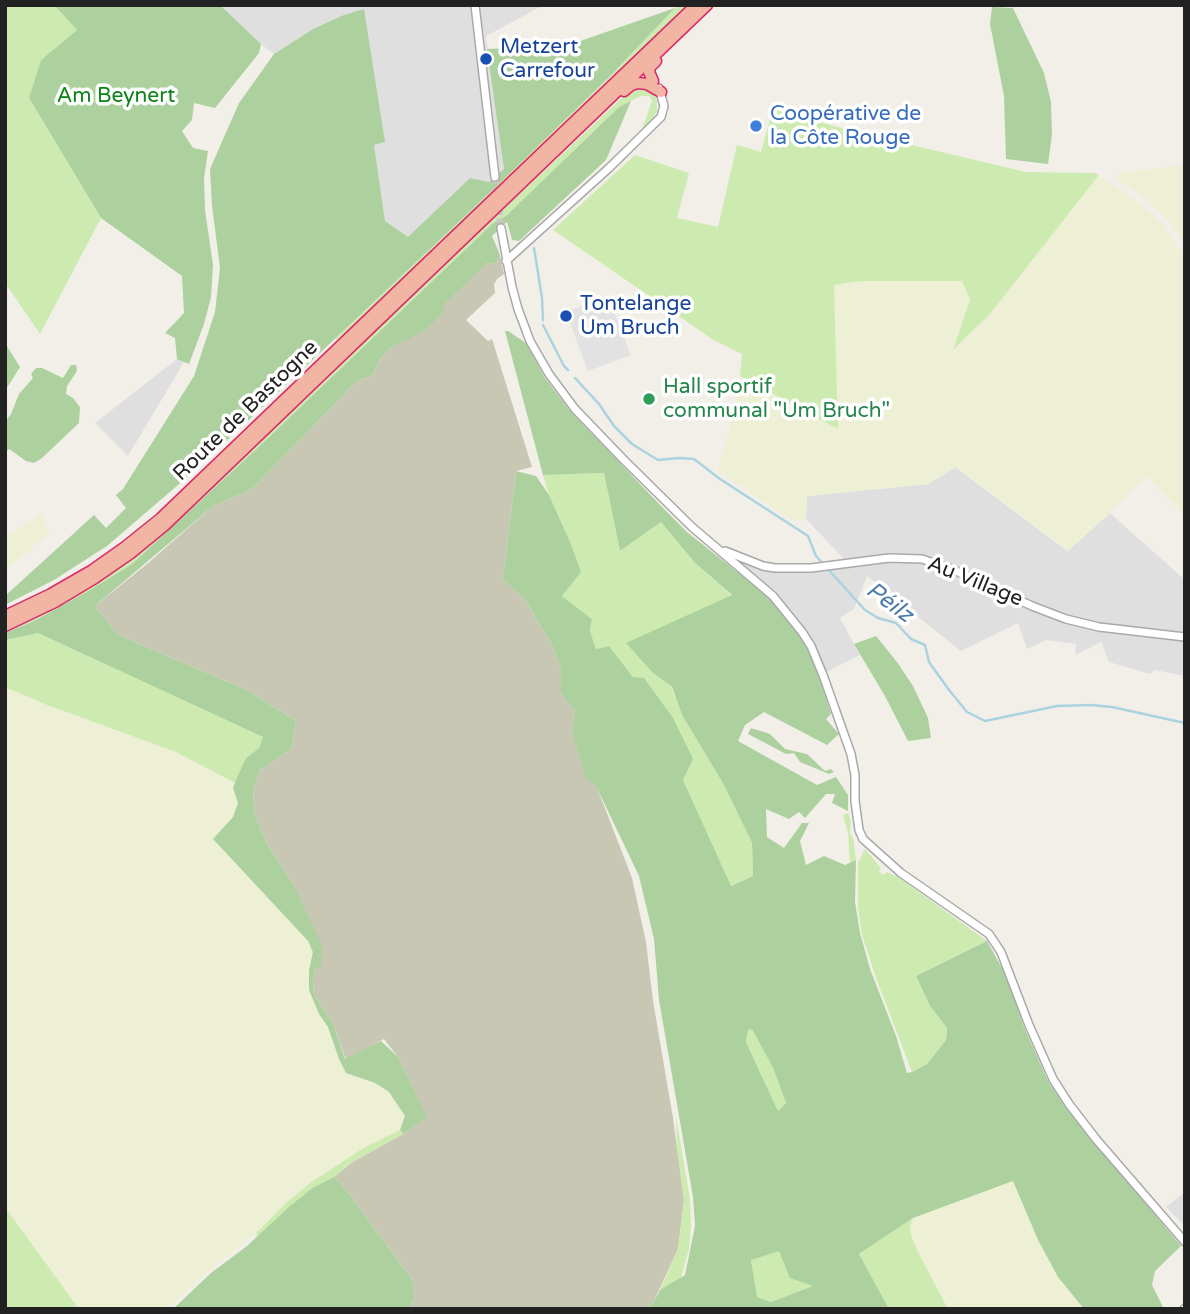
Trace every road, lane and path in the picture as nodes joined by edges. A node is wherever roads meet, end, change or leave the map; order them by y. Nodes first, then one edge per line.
1 (475, 5) edge
2 (696, 5) edge
3 (709, 5) edge
4 (653, 81) joint
5 (661, 92) junction
6 (542, 164) junction
7 (495, 177) tunnel mouth
8 (491, 208) junction
9 (501, 228) tunnel mouth
10 (506, 261) junction
11 (715, 546) junction
12 (5, 616) edge
13 (5, 626) edge
14 (1185, 637) edge
15 (1185, 1242) edge

1 - 7 street
2 - 8 highway
3 - 4 highway
3 - 6 highway
4 - 5 street
5 - 6 highway
5 - 10 street
6 - 8 highway
8 - 12 highway, Route de Bastogne
8 - 13 highway, Route de Bastogne
9 - 10 street
10 - 11 street
11 - 14 street, Au Village
11 - 15 street

